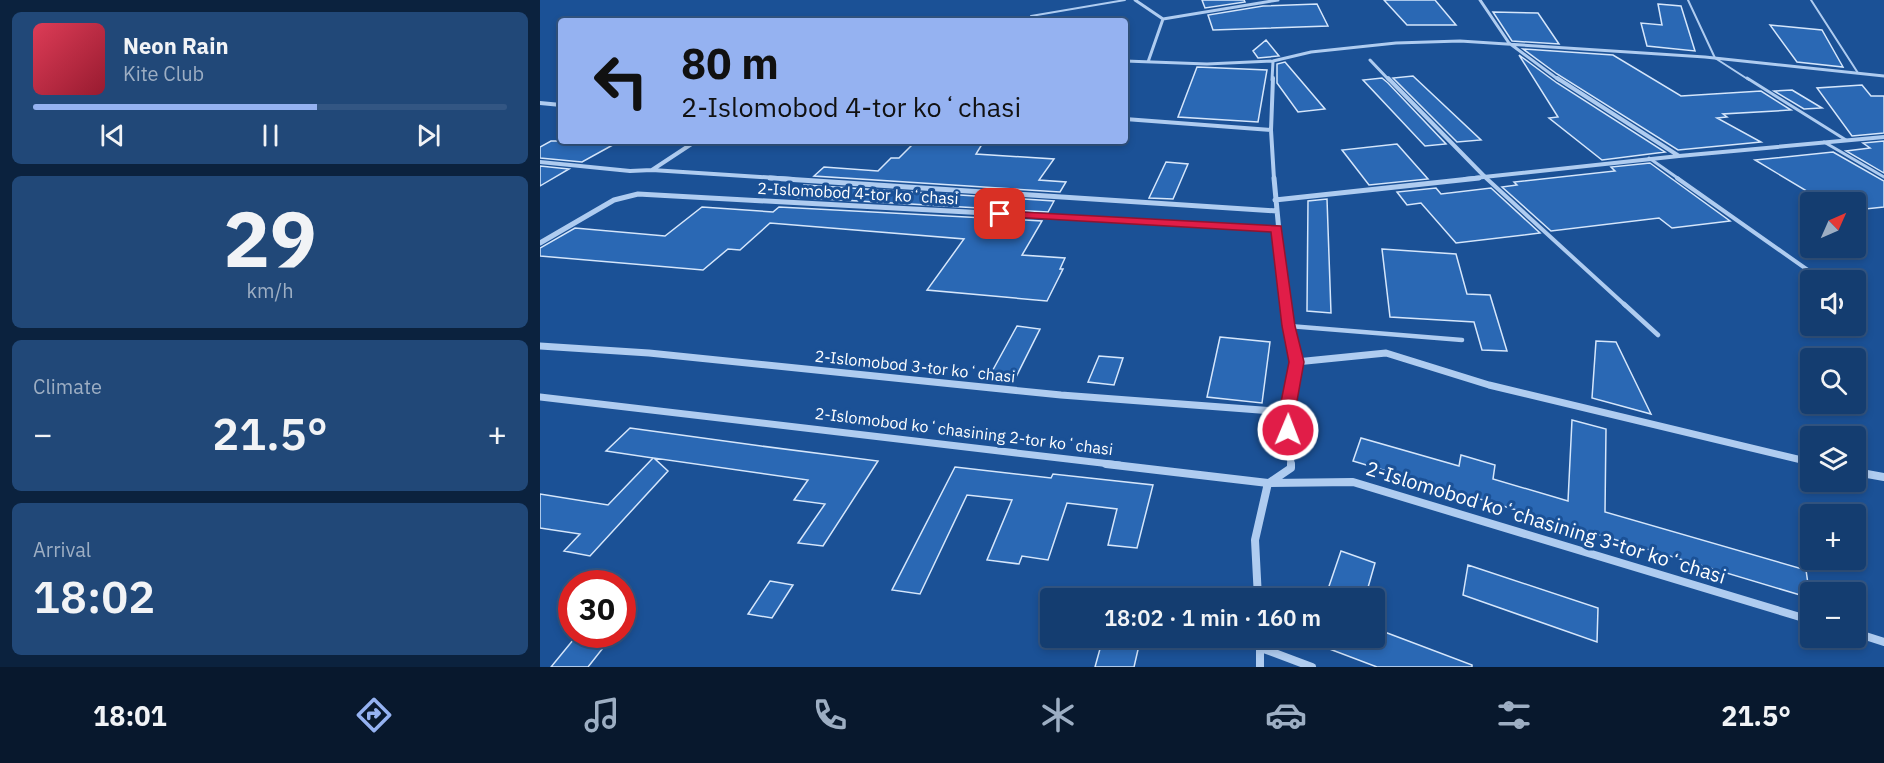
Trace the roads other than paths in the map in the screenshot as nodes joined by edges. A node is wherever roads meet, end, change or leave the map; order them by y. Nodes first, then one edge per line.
1 (1125, 0) edge
2 (1135, 0) edge
3 (1278, 0) edge
4 (1480, 0) edge
5 (1688, 0) edge
6 (1811, 0) edge
7 (1031, 16) dead end
8 (1162, 19) junction
9 (1509, 42) junction
10 (1715, 58) junction
11 (1370, 60) dead end
12 (1128, 61) edge
13 (1273, 61) junction
14 (1148, 62) junction
15 (1858, 73) junction
16 (1884, 76) edge
17 (540, 103) edge
18 (558, 105) edge
19 (1128, 119) edge
20 (1270, 130) junction
21 (1884, 137) edge
22 (1846, 140) junction
23 (1824, 142) junction
24 (691, 144) edge
25 (1679, 156) junction
26 (1649, 159) junction
27 (540, 162) edge
28 (652, 170) junction
29 (1485, 177) junction
30 (1884, 177) edge
31 (1275, 200) junction
32 (1277, 211) junction
33 (1277, 229) junction
34 (540, 243) edge
35 (1808, 270) edge
36 (1289, 326) junction
37 (1658, 334) dead end
38 (1462, 340) dead end
39 (540, 346) edge
40 (1296, 362) junction
41 (540, 397) edge
42 (1287, 412) junction
43 (1800, 460) edge
44 (1866, 474) edge
45 (1884, 477) edge
46 (1268, 483) junction
47 (1257, 588) edge
48 (1800, 617) edge
49 (1866, 636) edge
50 (1884, 642) edge
51 (1261, 648) joint
52 (1260, 667) edge
53 (1312, 667) edge

1 - 7 lane
2 - 8 street
3 - 8 street
4 - 9 street
5 - 10 lane
6 - 15 lane
8 - 14 street
9 - 10 street
9 - 13 street
9 - 25 street
10 - 15 street
10 - 22 lane
11 - 29 street
12 - 14 street
13 - 14 street
13 - 20 street
15 - 16 street
17 - 18 street
19 - 20 street
20 - 31 street
21 - 22 street
22 - 23 street
23 - 25 street
23 - 30 lane
24 - 28 street
25 - 26 street
26 - 29 street
26 - 35 lane
27 - 28 street, 2-Islomobod 4-tor koʻchasi
28 - 32 street, 2-Islomobod 4-tor koʻchasi
29 - 31 street
29 - 37 lane
31 - 32 street
32 - 33 street
33 - 34 street, 2-Islomobod 4-tor koʻchasi
33 - 36 street
36 - 38 lane
36 - 40 street
39 - 42 street, 2-Islomobod 3-tor koʻchasi
40 - 42 street
40 - 43 street
41 - 46 street, 2-Islomobod koʻchasining 2-tor koʻchasi
42 - 46 street
44 - 45 street
46 - 47 street
46 - 48 street, 2-Islomobod koʻchasining 3-tor koʻchasi
49 - 50 street
51 - 52 street
51 - 53 street

